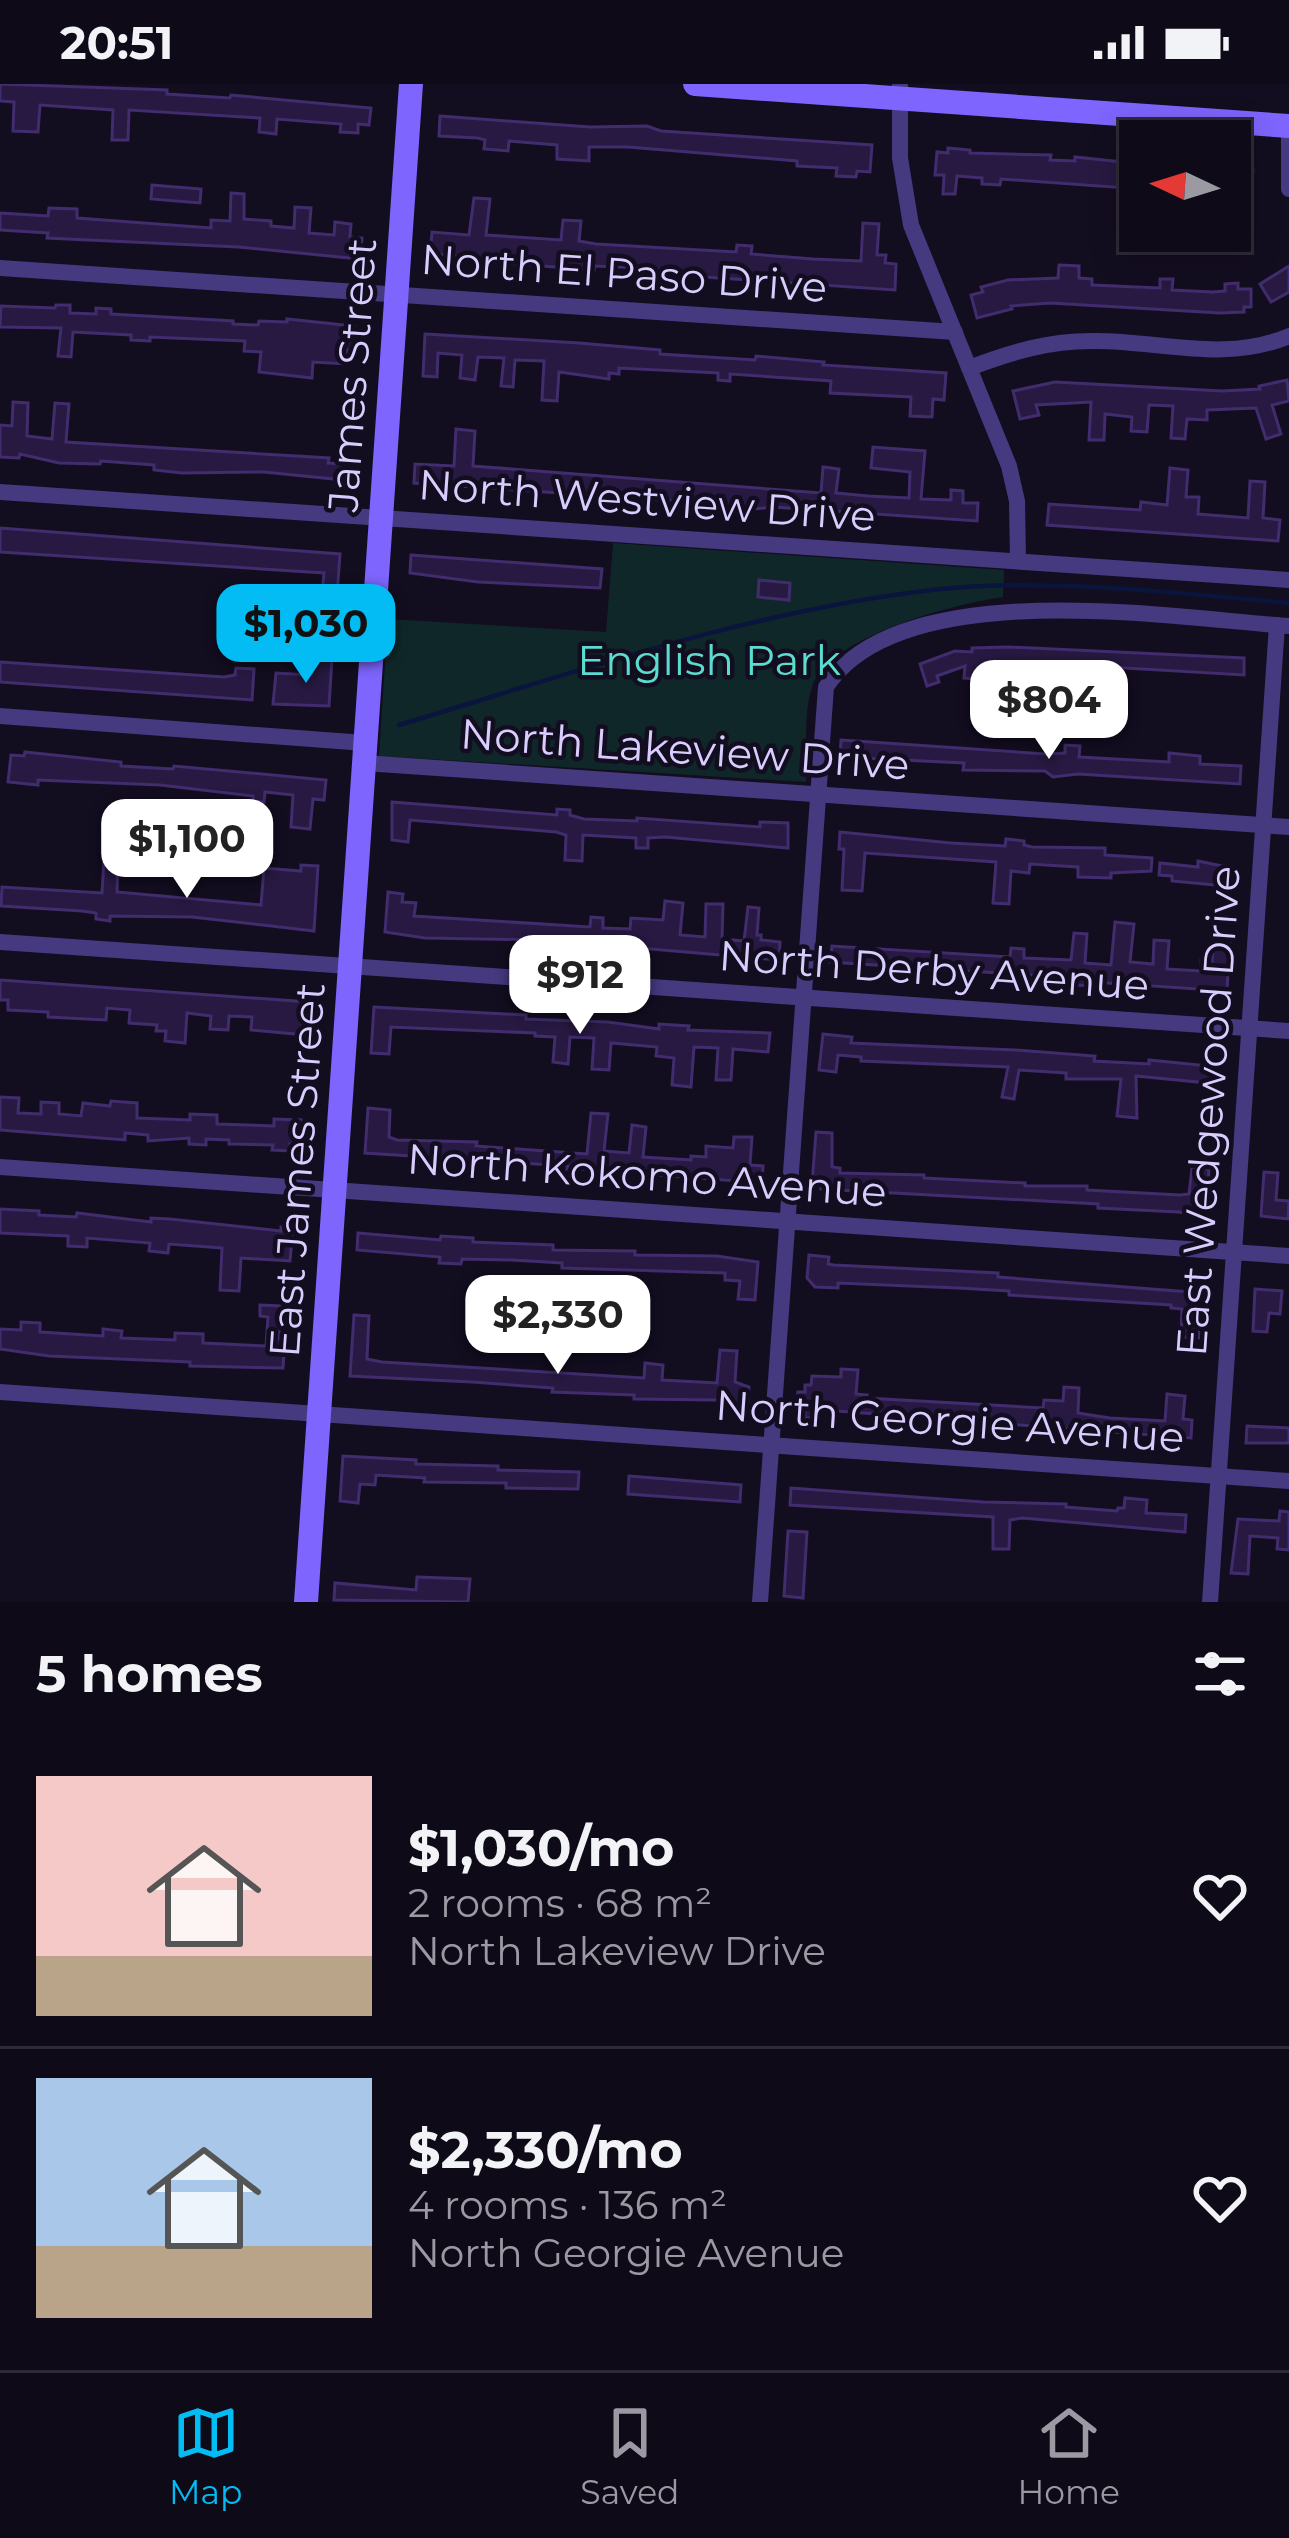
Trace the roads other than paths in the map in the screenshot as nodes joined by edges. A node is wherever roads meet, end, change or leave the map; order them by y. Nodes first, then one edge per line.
1 (411, 84) edge
2 (695, 84) edge
3 (900, 92) edge
4 (1289, 128) edge
5 (1289, 189) edge
6 (0, 268) edge
7 (397, 294) junction
8 (955, 332) junction
9 (1289, 337) edge
10 (969, 368) junction
11 (0, 492) edge
12 (382, 519) junction
13 (1018, 560) junction
14 (1289, 580) edge
15 (1283, 626) edge
16 (0, 716) edge
17 (365, 753) junction
18 (816, 793) junction
19 (1263, 825) junction
20 (1289, 827) edge
21 (0, 942) edge
22 (350, 966) junction
23 (802, 997) junction
24 (1249, 1028) junction
25 (1289, 1031) edge
26 (0, 1167) edge
27 (335, 1190) junction
28 (787, 1220) junction
29 (1234, 1252) junction
30 (1289, 1256) edge
31 (0, 1392) edge
32 (320, 1413) junction
33 (771, 1444) junction
34 (1219, 1477) junction
35 (1289, 1481) edge
36 (306, 1602) edge
37 (760, 1602) edge
38 (1210, 1602) edge

1 - 7 street, James Street
2 - 3 street
3 - 4 street
3 - 8 street
4 - 5 street
6 - 7 street, North El Paso Drive
7 - 8 street, North El Paso Drive
7 - 12 street, James Street
8 - 10 street
9 - 10 street
10 - 13 street
11 - 12 street, North Westview Drive
12 - 13 street, North Westview Drive
12 - 17 street, James Street
13 - 14 street, North Westview Drive
15 - 18 street
15 - 19 street, East Wedgewood Drive
16 - 17 street, North Lakeview Drive
17 - 18 street, North Lakeview Drive
17 - 22 street, East James Street
18 - 19 street, North Lakeview Drive
18 - 23 street
19 - 20 street, North Lakeview Drive
19 - 24 street, East Wedgewood Drive
21 - 22 street, North Derby Avenue
22 - 23 street, North Derby Avenue
22 - 27 street, East James Street
23 - 24 street, North Derby Avenue
23 - 28 street
24 - 25 street, North Derby Avenue
24 - 29 street, East Wedgewood Drive
26 - 27 street, North Kokomo Avenue
27 - 28 street, North Kokomo Avenue
27 - 32 street, East James Street
28 - 29 street, North Kokomo Avenue
28 - 33 street
29 - 30 street, North Kokomo Avenue
29 - 34 street, East Wedgewood Drive
31 - 32 street, North Georgie Avenue
32 - 33 street, North Georgie Avenue
32 - 36 street, East James Street
33 - 34 street, North Georgie Avenue
33 - 37 street
34 - 35 street, North Georgie Avenue
34 - 38 street, East Wedgewood Drive

